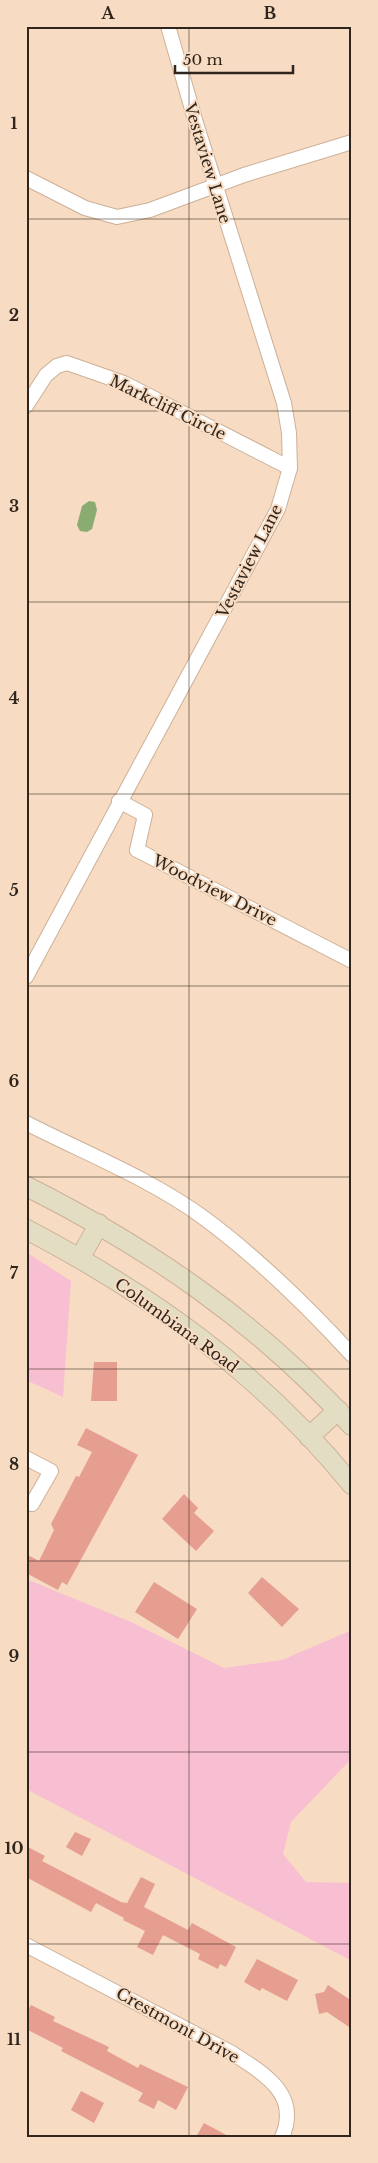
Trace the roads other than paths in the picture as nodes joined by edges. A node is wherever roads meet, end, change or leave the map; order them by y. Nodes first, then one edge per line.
1 (168, 26) edge
2 (352, 142) edge
3 (26, 178) edge
4 (216, 186) junction
5 (30, 392) edge
6 (26, 406) edge
7 (290, 468) junction
8 (120, 801) junction
9 (352, 961) edge
10 (26, 978) edge
11 (26, 1123) edge
12 (26, 1186) edge
13 (100, 1224) junction
14 (26, 1229) edge
15 (80, 1258) junction
16 (352, 1355) edge
17 (338, 1410) junction
18 (352, 1426) edge
19 (309, 1437) junction
20 (26, 1458) edge
21 (352, 1486) edge
22 (26, 1501) edge
23 (26, 1945) edge
24 (282, 2137) edge

1 - 4 street, Vestaview Lane
2 - 4 street
3 - 4 street
4 - 7 street, Vestaview Lane
5 - 6 street, Markcliff Circle
5 - 7 street, Markcliff Circle
7 - 8 street, Vestaview Lane
8 - 9 street, Woodview Drive
8 - 10 street, Vestaview Lane
11 - 16 street
12 - 13 main road
13 - 15 main road
13 - 17 main road
14 - 15 main road, Columbiana Road
15 - 19 main road, Columbiana Road
17 - 18 main road
17 - 19 main road
19 - 21 main road, Columbiana Road
20 - 22 street
23 - 24 street, Crestmont Drive

